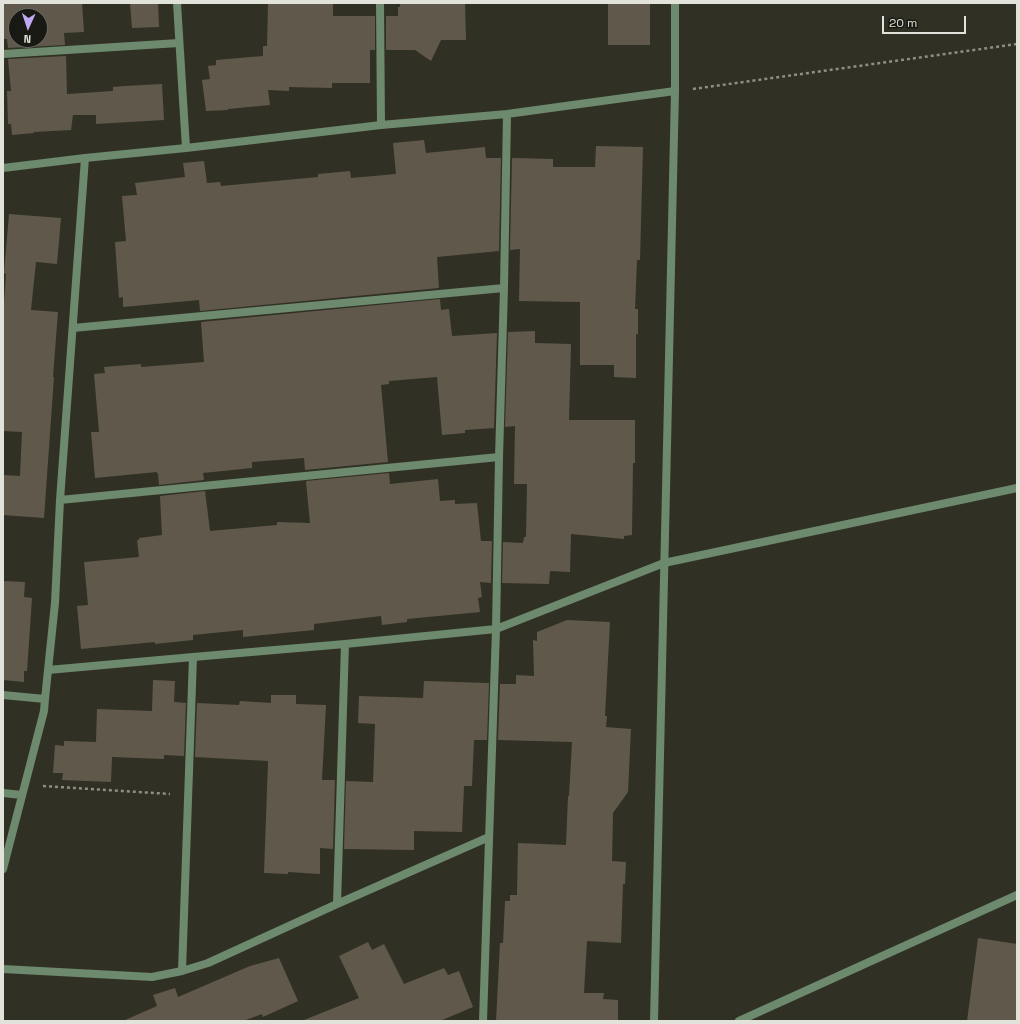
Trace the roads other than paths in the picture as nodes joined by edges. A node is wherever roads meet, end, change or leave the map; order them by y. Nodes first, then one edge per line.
1 (177, 3) edge
2 (380, 3) edge
3 (676, 3) edge
4 (179, 43) junction
5 (3, 54) edge
6 (675, 91) junction
7 (507, 114) junction
8 (381, 125) junction
9 (186, 148) junction
10 (85, 158) junction
11 (3, 168) edge
12 (504, 288) junction
13 (73, 328) junction
14 (499, 457) junction
15 (1017, 488) edge
16 (60, 500) junction
17 (664, 563) junction
18 (496, 629) junction
19 (345, 644) junction
20 (193, 657) junction
21 (48, 670) junction
22 (3, 695) edge
23 (45, 699) junction
24 (3, 793) edge
25 (22, 795) junction
26 (490, 837) junction
27 (3, 869) edge
28 (1017, 895) edge
29 (337, 904) junction
30 (3, 969) edge
31 (182, 971) junction
32 (483, 1021) edge
33 (654, 1021) edge
34 (739, 1021) edge

1 - 4 street
2 - 8 street
3 - 6 street
4 - 5 street
4 - 9 street
6 - 7 street
6 - 17 street
7 - 8 street
7 - 12 street
8 - 9 street
9 - 10 street
10 - 11 street
10 - 13 street
12 - 13 street
12 - 14 street
13 - 16 street
14 - 16 street
14 - 18 street
15 - 17 street
16 - 21 street
17 - 18 street
17 - 33 street
18 - 19 street
18 - 26 street
19 - 20 street
19 - 29 street
20 - 21 street
20 - 31 street
21 - 23 street
22 - 23 street
23 - 25 street
24 - 25 street
25 - 27 street
26 - 29 street
26 - 32 street
28 - 34 street
29 - 31 street
30 - 31 street

